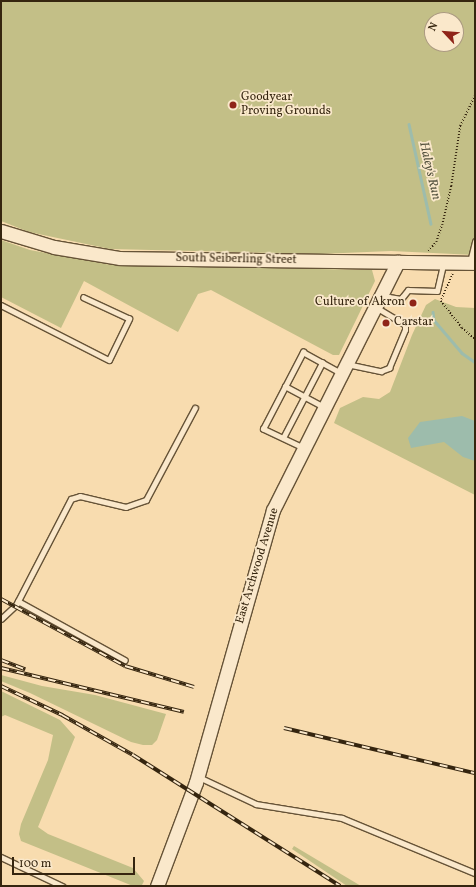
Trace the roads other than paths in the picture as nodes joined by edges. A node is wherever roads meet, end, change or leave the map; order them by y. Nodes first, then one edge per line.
1 (1, 231) edge
2 (475, 242) edge
3 (398, 262) junction
4 (443, 263) junction
5 (472, 263) edge
6 (383, 296) junction
7 (84, 298) dead end
8 (1, 305) edge
9 (376, 308) junction
10 (322, 363) junction
11 (345, 369) junction
12 (285, 386) junction
13 (305, 397) junction
14 (325, 407) junction
15 (195, 408) dead end
16 (283, 438) junction
17 (304, 449) junction
18 (18, 601) junction
19 (1, 619) edge
20 (125, 660) dead end
21 (198, 777) junction
22 (1, 857) edge
23 (475, 873) edge
24 (62, 886) edge
25 (157, 886) edge

1 - 3 main road, South Seiberling Street
2 - 5 lane
3 - 4 main road, South Seiberling Street
3 - 6 main road, East Archwood Avenue
4 - 5 main road, South Seiberling Street
4 - 6 lane
6 - 9 main road, East Archwood Avenue
7 - 8 lane
9 - 11 main road, East Archwood Avenue
9 - 11 lane
10 - 11 lane
10 - 12 lane
10 - 13 lane
11 - 14 main road, East Archwood Avenue
12 - 13 lane
12 - 16 lane
13 - 14 lane
13 - 16 lane
14 - 17 main road, East Archwood Avenue
15 - 18 lane
16 - 17 lane
17 - 21 main road, East Archwood Avenue
18 - 19 lane
18 - 20 lane
21 - 23 lane
21 - 25 main road, East Archwood Avenue
22 - 24 lane

